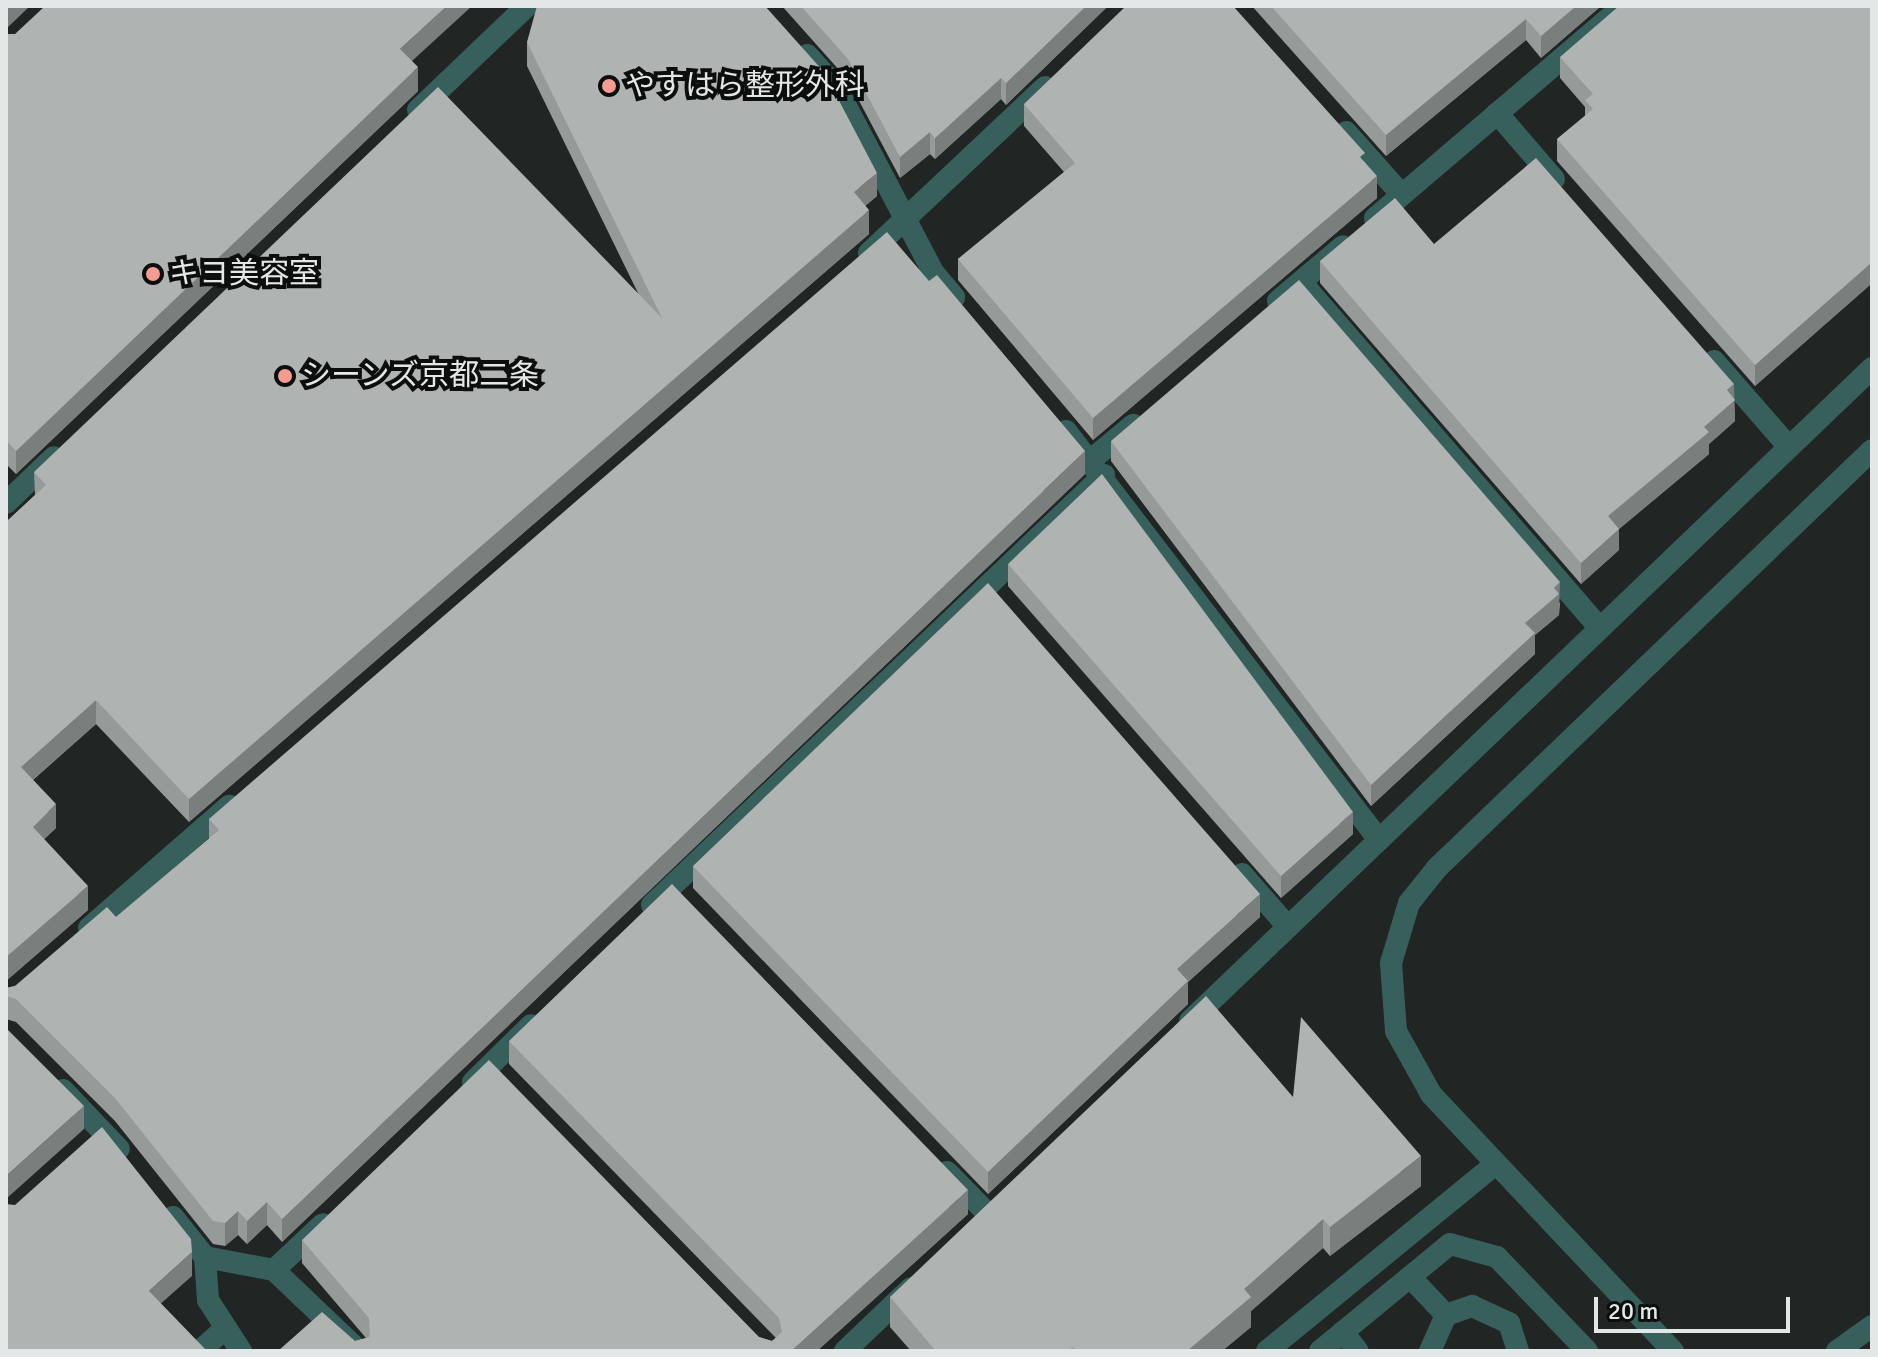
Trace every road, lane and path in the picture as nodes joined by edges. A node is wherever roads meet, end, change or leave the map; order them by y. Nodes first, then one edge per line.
1 (527, 6) edge
2 (1623, 6) edge
3 (794, 41) edge
4 (1059, 73) edge
5 (1328, 112) edge
6 (1497, 113) junction
7 (403, 125) edge
8 (1402, 195) junction
9 (1570, 197) edge
10 (910, 217) junction
11 (850, 269) edge
12 (1301, 282) junction
13 (972, 319) edge
14 (1254, 322) edge
15 (1695, 340) edge
16 (1872, 368) edge
17 (1149, 411) edge
18 (1052, 413) edge
19 (74, 438) edge
20 (1789, 447) junction
21 (1872, 450) edge
22 (1098, 468) junction
23 (6, 503) edge
24 (986, 582) junction
25 (1007, 606) edge
26 (1600, 628) junction
27 (247, 790) edge
28 (1379, 840) junction
29 (1226, 856) edge
30 (671, 886) junction
31 (693, 909) edge
32 (637, 920) edge
33 (1288, 927) junction
34 (66, 947) edge
35 (547, 1009) edge
36 (1173, 1037) edge
37 (491, 1065) junction
38 (49, 1076) edge
39 (514, 1088) edge
40 (457, 1097) edge
41 (104, 1130) junction
42 (82, 1150) edge
43 (934, 1157) edge
44 (131, 1165) edge
45 (1494, 1165) junction
46 (1011, 1192) edge
47 (159, 1199) edge
48 (343, 1205) edge
49 (988, 1214) junction
50 (966, 1235) edge
51 (205, 1257) junction
52 (933, 1267) edge
53 (274, 1270) junction
54 (1410, 1277) junction
55 (1446, 1315) junction
56 (1872, 1326) edge
57 (223, 1330) junction
58 (1343, 1332) junction
59 (200, 1351) edge
60 (241, 1351) edge
61 (359, 1351) edge
62 (845, 1351) edge
63 (1267, 1351) edge
64 (1320, 1351) edge
65 (1358, 1351) edge
66 (1430, 1351) edge
67 (1518, 1351) edge
68 (1587, 1351) edge
69 (1673, 1351) edge
70 (1837, 1351) edge

1 - 7 street
2 - 6 street
3 - 10 street
4 - 10 street
5 - 8 street
6 - 8 street
6 - 9 street
8 - 12 street
10 - 11 street
10 - 13 street
12 - 14 street
12 - 26 street
15 - 20 street
16 - 20 street
17 - 22 street
18 - 22 street
19 - 23 street
20 - 26 street
21 - 45 street
22 - 24 street
22 - 28 street
24 - 25 street
24 - 30 street
26 - 28 street
27 - 34 street
28 - 33 street
29 - 33 street
30 - 31 street
30 - 32 street
33 - 36 street
35 - 37 street
37 - 39 street
37 - 40 street
38 - 41 street
41 - 42 street
41 - 44 street
43 - 49 street
45 - 63 street
45 - 69 street
46 - 49 street
47 - 51 street
48 - 53 street
49 - 50 street
51 - 53 street
51 - 57 street
52 - 62 street
53 - 61 street
54 - 55 street
54 - 58 street
54 - 68 street
55 - 66 street
55 - 67 street
56 - 70 street
57 - 59 street
57 - 60 street
58 - 64 street
58 - 65 street

